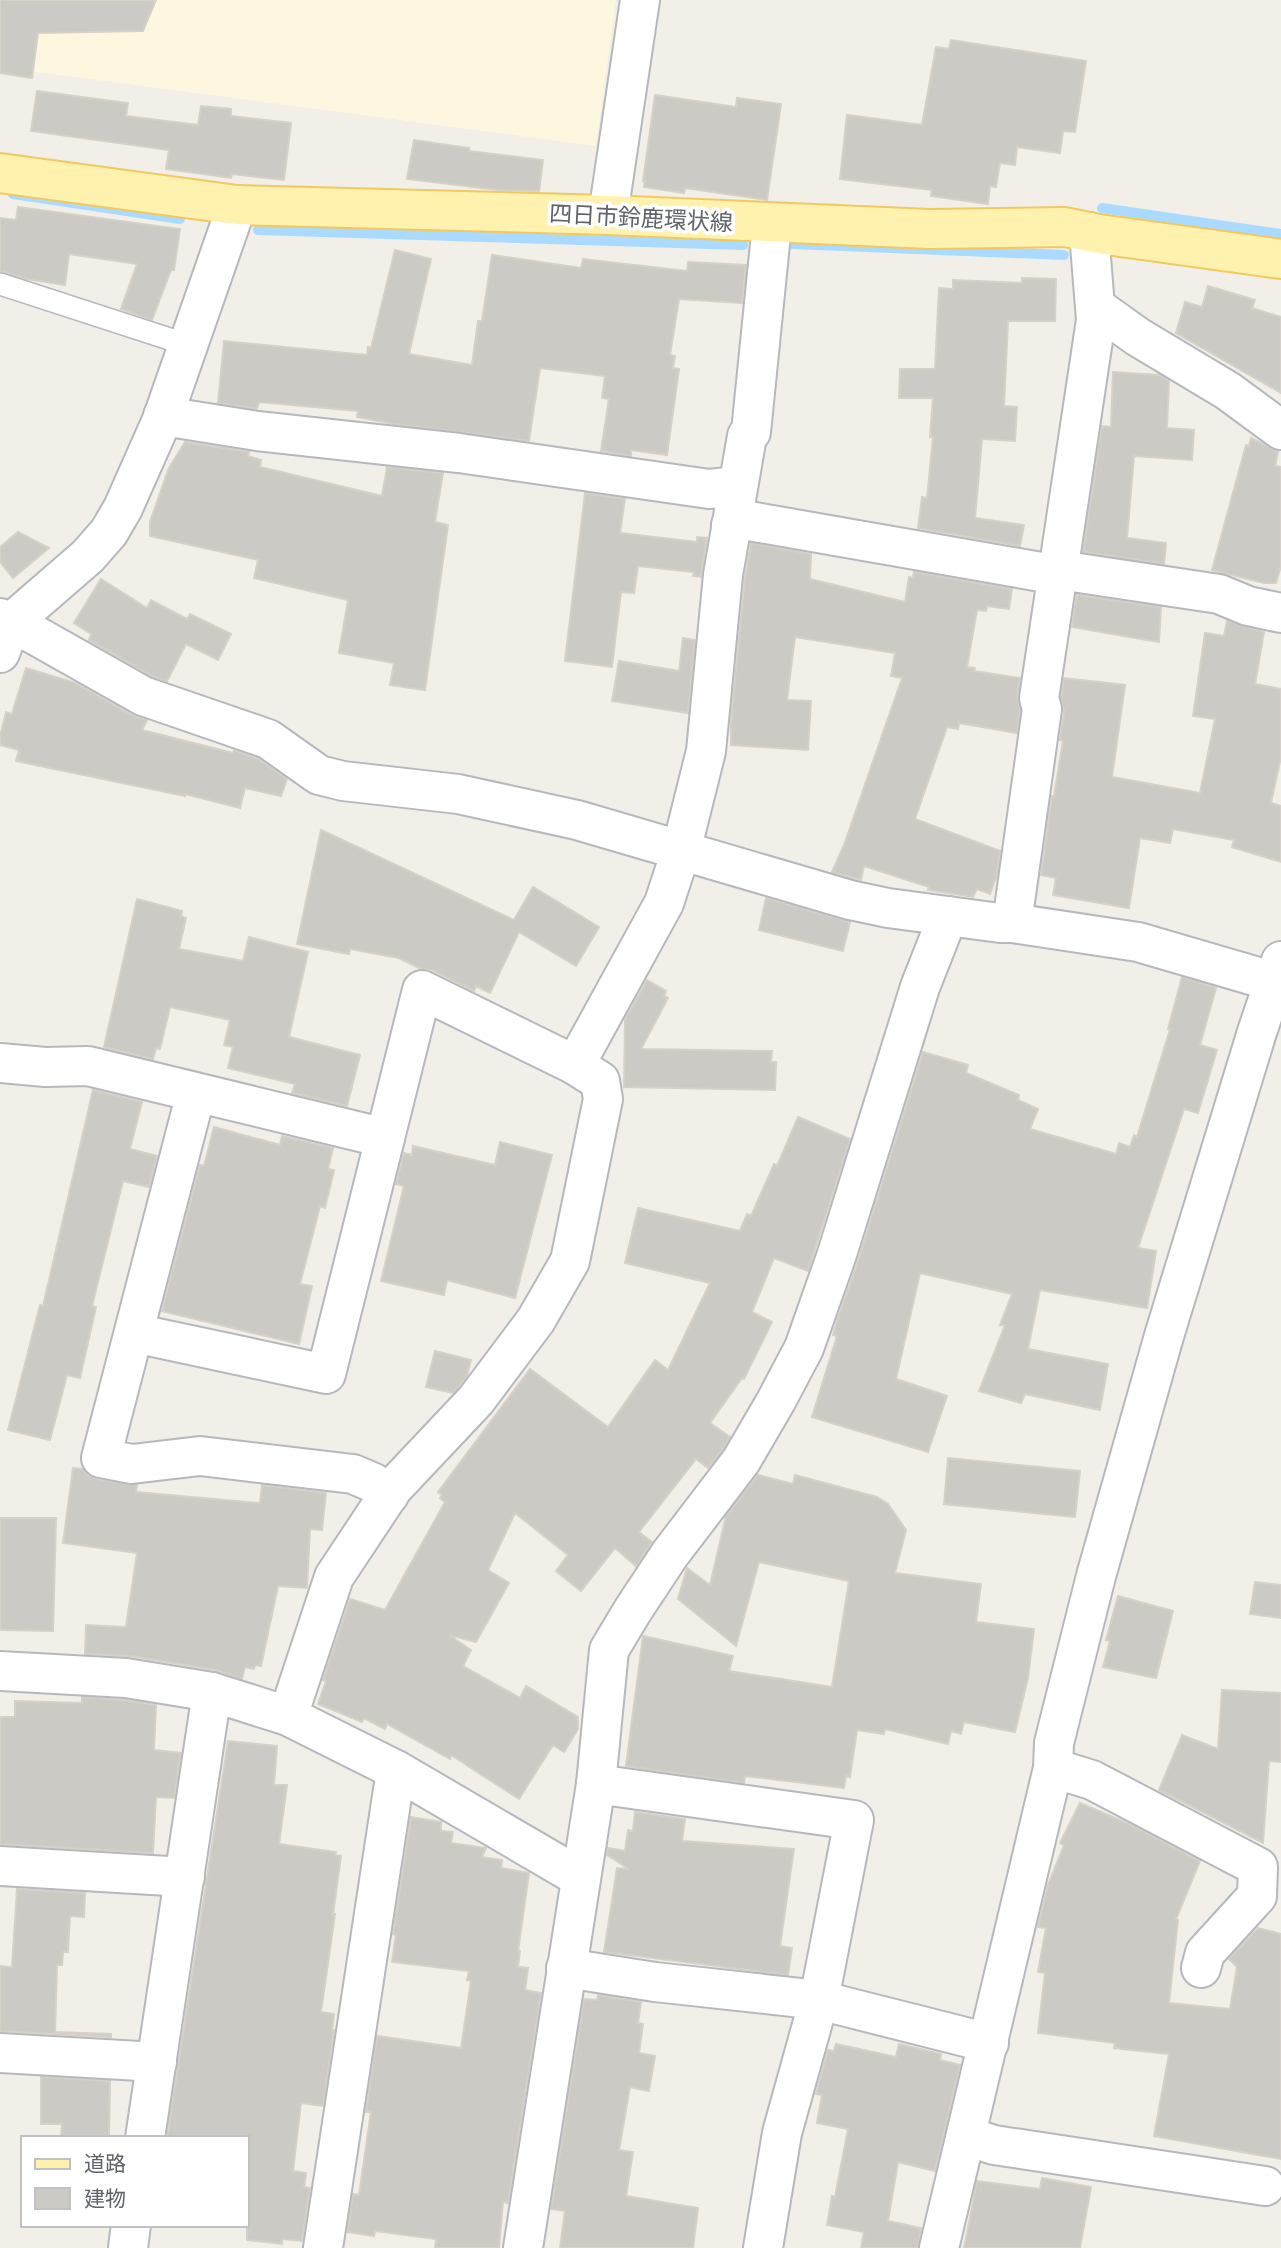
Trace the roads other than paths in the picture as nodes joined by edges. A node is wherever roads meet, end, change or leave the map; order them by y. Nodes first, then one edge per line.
1 (640, 0) edge
2 (0, 173) edge
3 (237, 205) junction
4 (608, 215) junction
5 (772, 224) junction
6 (1089, 232) junction
7 (1281, 259) edge
8 (0, 284) edge
9 (1096, 307) junction
10 (188, 345) junction
11 (163, 416) junction
12 (1281, 430) edge
13 (738, 486) junction
14 (731, 525) junction
15 (1058, 572) junction
16 (1281, 613) edge
17 (4, 631) edge
18 (681, 851) junction
19 (948, 916) junction
20 (1012, 923) junction
21 (1279, 977) edge
22 (0, 1063) edge
23 (575, 1065) junction
24 (196, 1093) junction
25 (385, 1138) junction
26 (134, 1333) junction
27 (389, 1495) junction
28 (0, 1671) edge
29 (212, 1692) junction
30 (288, 1716) junction
31 (1053, 1768) junction
32 (396, 1770) junction
33 (596, 1783) junction
34 (0, 1866) edge
35 (185, 1877) junction
36 (581, 1878) junction
37 (566, 1968) junction
38 (1201, 1968) dead end
39 (819, 2000) junction
40 (989, 2043) junction
41 (0, 2053) edge
42 (157, 2062) junction
43 (145, 2136) edge
44 (966, 2136) junction
45 (1273, 2184) edge
46 (131, 2227) edge
47 (128, 2248) edge
48 (323, 2248) edge
49 (523, 2248) edge
50 (764, 2248) edge
51 (939, 2248) edge

1 - 4 street
2 - 3 main road, 四日市鈴鹿環状線
3 - 4 main road, 四日市鈴鹿環状線
3 - 10 street
4 - 5 main road, 四日市鈴鹿環状線
5 - 6 main road, 四日市鈴鹿環状線
5 - 13 street
6 - 7 main road, 四日市鈴鹿環状線
6 - 9 street
8 - 10 lane
9 - 12 street
9 - 15 street
10 - 11 street
11 - 13 street
11 - 17 street
13 - 14 street
14 - 15 street
14 - 18 street
15 - 16 street
15 - 20 street
17 - 18 street
18 - 19 street
18 - 23 street
19 - 20 street
19 - 33 street
20 - 21 street
21 - 31 street
22 - 24 street
23 - 25 street
23 - 27 street
24 - 25 street
24 - 26 street
25 - 26 street
26 - 27 street
27 - 30 street
28 - 29 street
29 - 30 street
29 - 35 street
30 - 32 street
31 - 38 street
31 - 40 street
32 - 36 street
32 - 48 street
33 - 36 street
33 - 39 street
34 - 35 street
35 - 42 street
36 - 37 street
37 - 39 street
37 - 49 street
39 - 40 street
39 - 50 street
40 - 44 street
41 - 42 street
42 - 43 street
44 - 45 street
44 - 51 street
46 - 47 street

